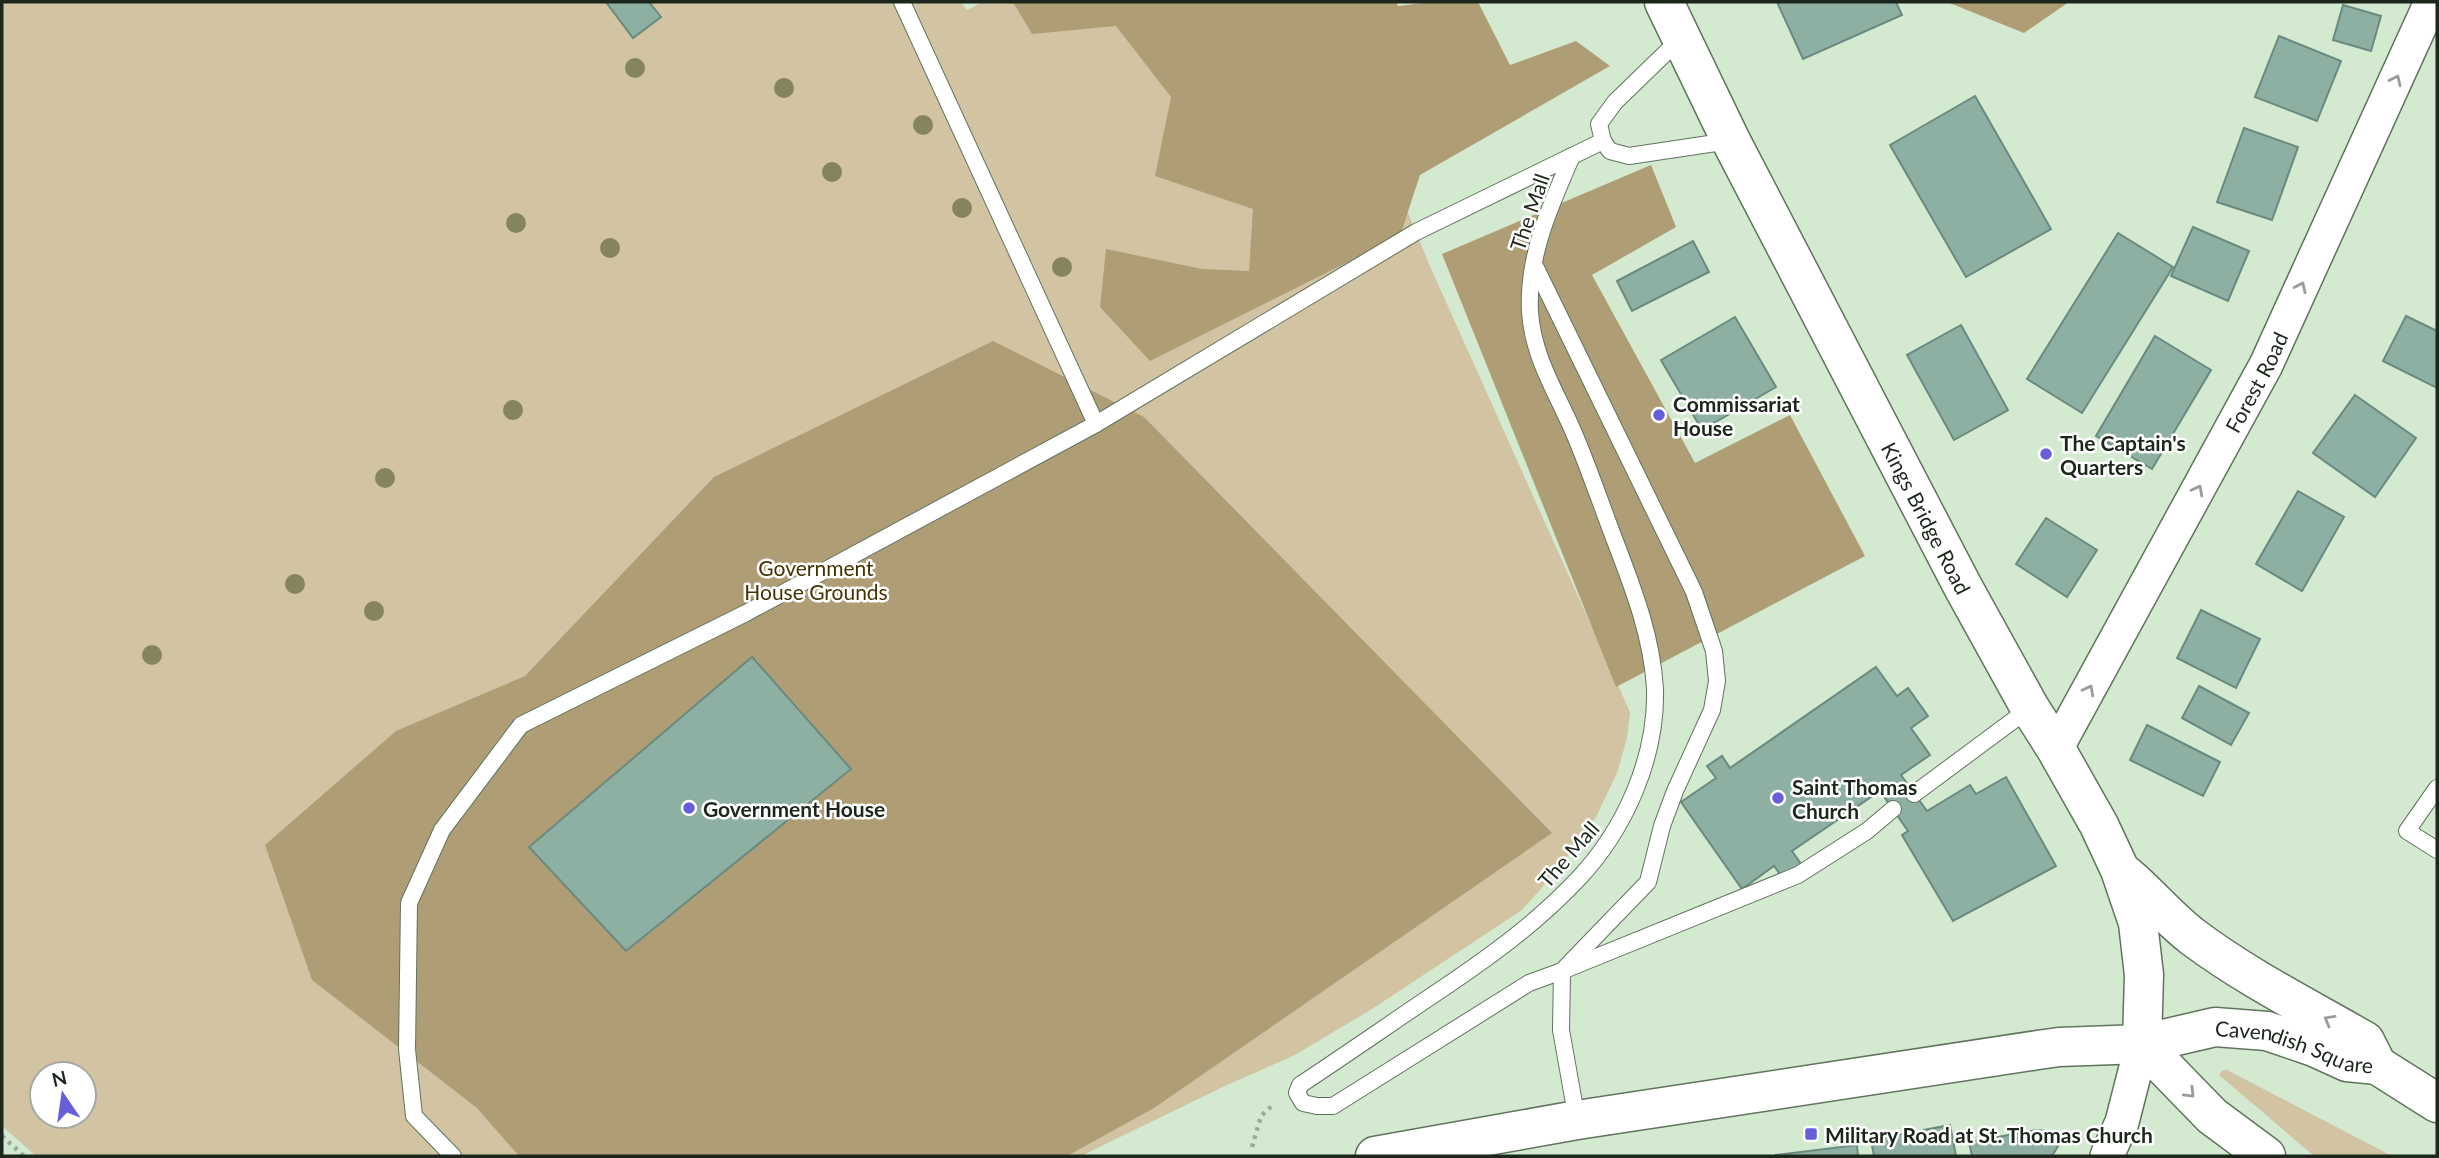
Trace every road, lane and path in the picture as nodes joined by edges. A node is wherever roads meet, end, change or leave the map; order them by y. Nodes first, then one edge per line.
1 (902, 2) edge
2 (1664, 2) edge
3 (2431, 2) edge
4 (1682, 37) junction
5 (1603, 141) junction
6 (1731, 141) junction
7 (1572, 156) junction
8 (1533, 262) junction
9 (1096, 424) junction
10 (2030, 708) junction
11 (2056, 749) junction
12 (2437, 788) edge
13 (1914, 794) dead end
14 (1893, 809) dead end
15 (2437, 850) edge
16 (2120, 870) junction
17 (1562, 971) junction
18 (2142, 1044) junction
19 (2377, 1065) junction
20 (1300, 1085) junction
21 (2437, 1103) edge
22 (1577, 1120) junction
23 (2, 1136) edge
24 (1252, 1147) dead end
25 (24, 1156) edge
26 (453, 1156) edge
27 (1376, 1156) edge
28 (2107, 1156) edge
29 (2266, 1156) edge

1 - 9 lane
2 - 4 main road, Kings Bridge Road
11 -> 3 street, Forest Road
4 - 5 lane
4 - 6 main road, Kings Bridge Road
5 - 6 lane
5 - 7 lane
6 - 10 main road, Kings Bridge Road
7 - 8 lane, The Mall
7 - 9 lane
8 - 17 lane
8 - 20 lane, The Mall
9 - 26 lane
10 - 11 main road, Kings Bridge Road
10 - 13 lane
11 - 16 main road, Kings Bridge Road
12 - 15 lane
14 - 17 lane
16 - 18 main road, Kings Bridge Road
19 -> 16 main road
17 - 20 lane
17 - 22 lane
18 - 19 main road, Cavendish Square
18 - 22 main road, Cavendish Square
18 - 28 street
18 -> 29 main road
19 - 21 main road, Cavendish Square
20 - 24 path
22 - 27 main road, Cavendish Square
23 - 25 path

